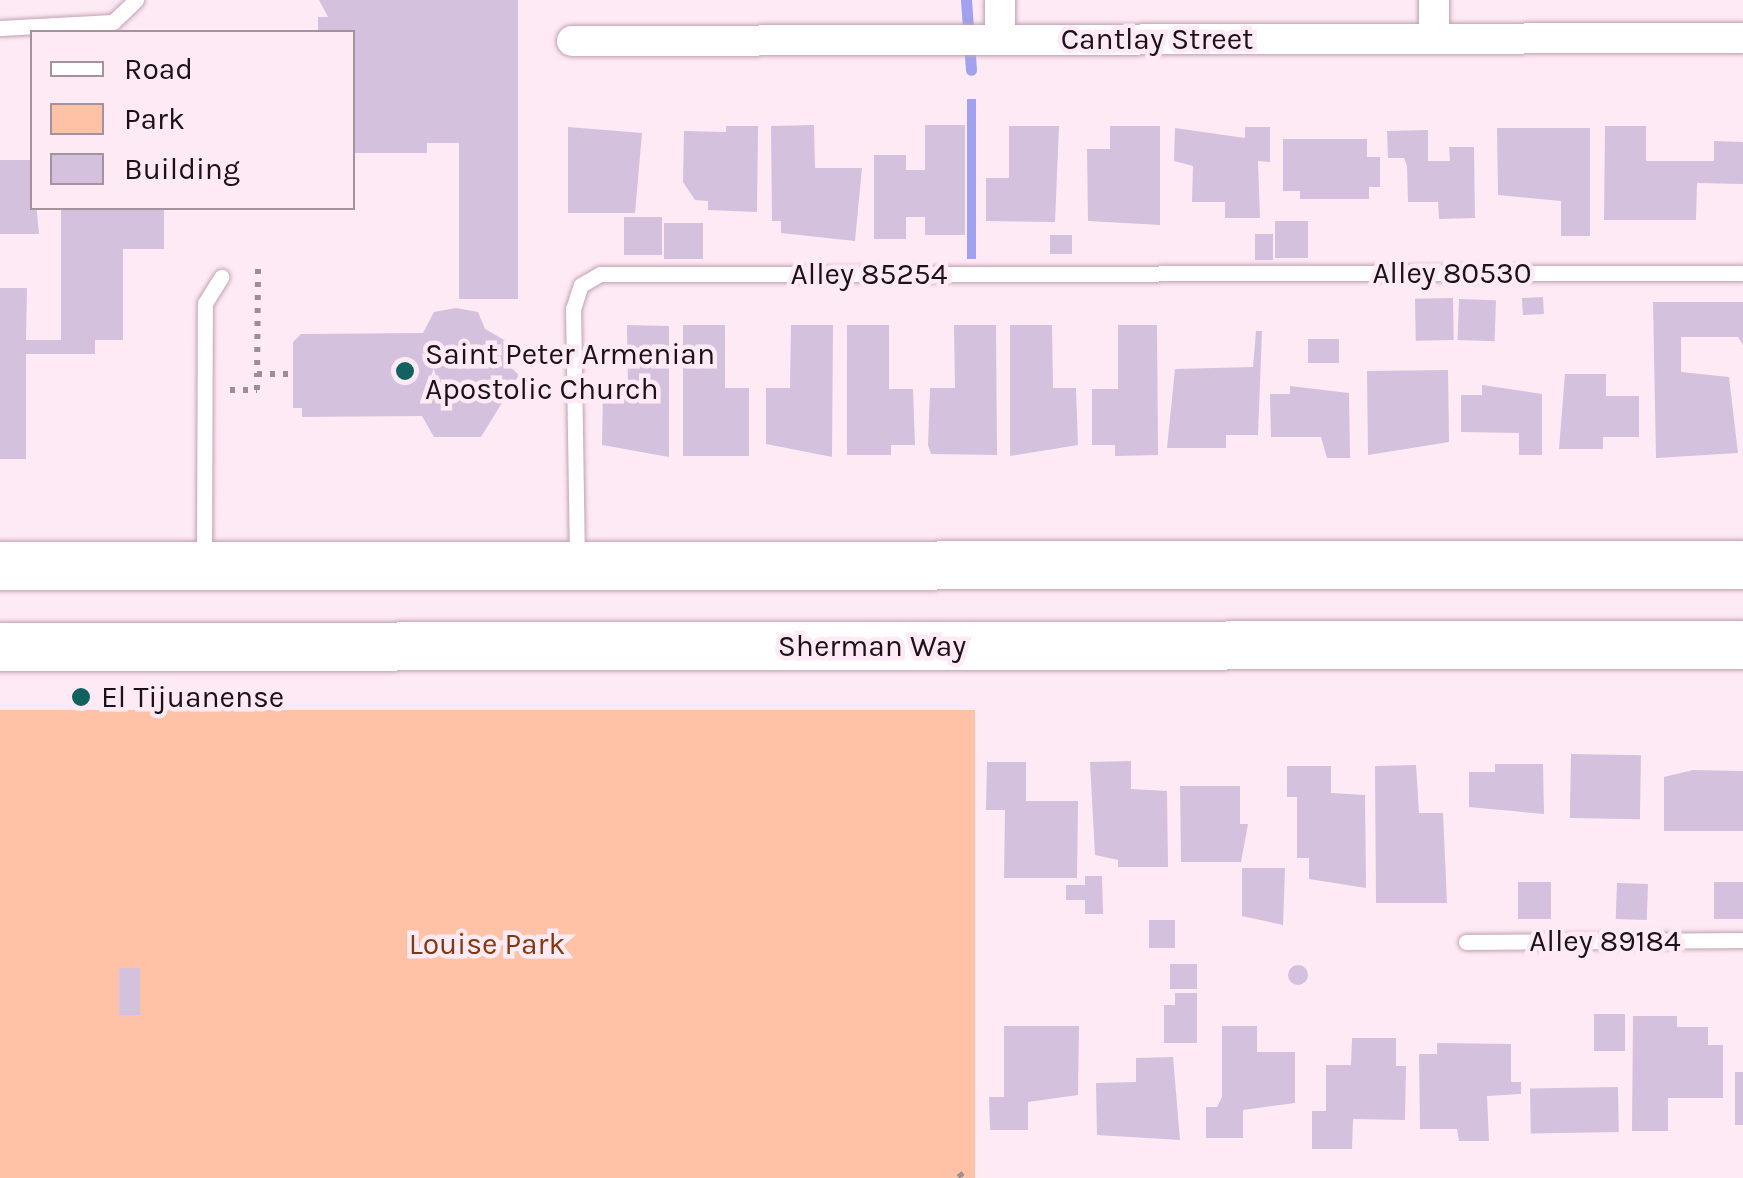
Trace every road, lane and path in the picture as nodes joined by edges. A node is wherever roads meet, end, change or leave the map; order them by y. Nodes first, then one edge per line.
1 (136, 0) edge
2 (1000, 0) edge
3 (1434, 0) edge
4 (0, 28) edge
5 (1434, 38) junction
6 (1743, 38) edge
7 (1000, 39) junction
8 (572, 40) dead end
9 (258, 269) dead end
10 (1743, 273) edge
11 (1160, 274) joint
12 (221, 277) dead end
13 (257, 374) junction
14 (294, 374) dead end
15 (205, 390) junction
16 (1743, 565) edge
17 (0, 566) edge
18 (204, 566) junction
19 (577, 566) junction
20 (1743, 645) edge
21 (0, 647) edge
22 (1743, 940) edge
23 (1466, 942) dead end

1 - 4 lane
2 - 7 street
3 - 5 street
5 - 6 street, Cantlay Street
5 - 7 street, Cantlay Street
7 - 8 street, Cantlay Street
9 - 13 path
10 - 11 lane, Alley 80530
11 - 19 lane, Alley 85254
12 - 15 lane
13 - 14 path
13 - 15 path
15 - 18 lane
16 - 19 main road
17 - 18 main road
18 - 19 main road
20 - 21 main road, Sherman Way
22 - 23 lane, Alley 89184

